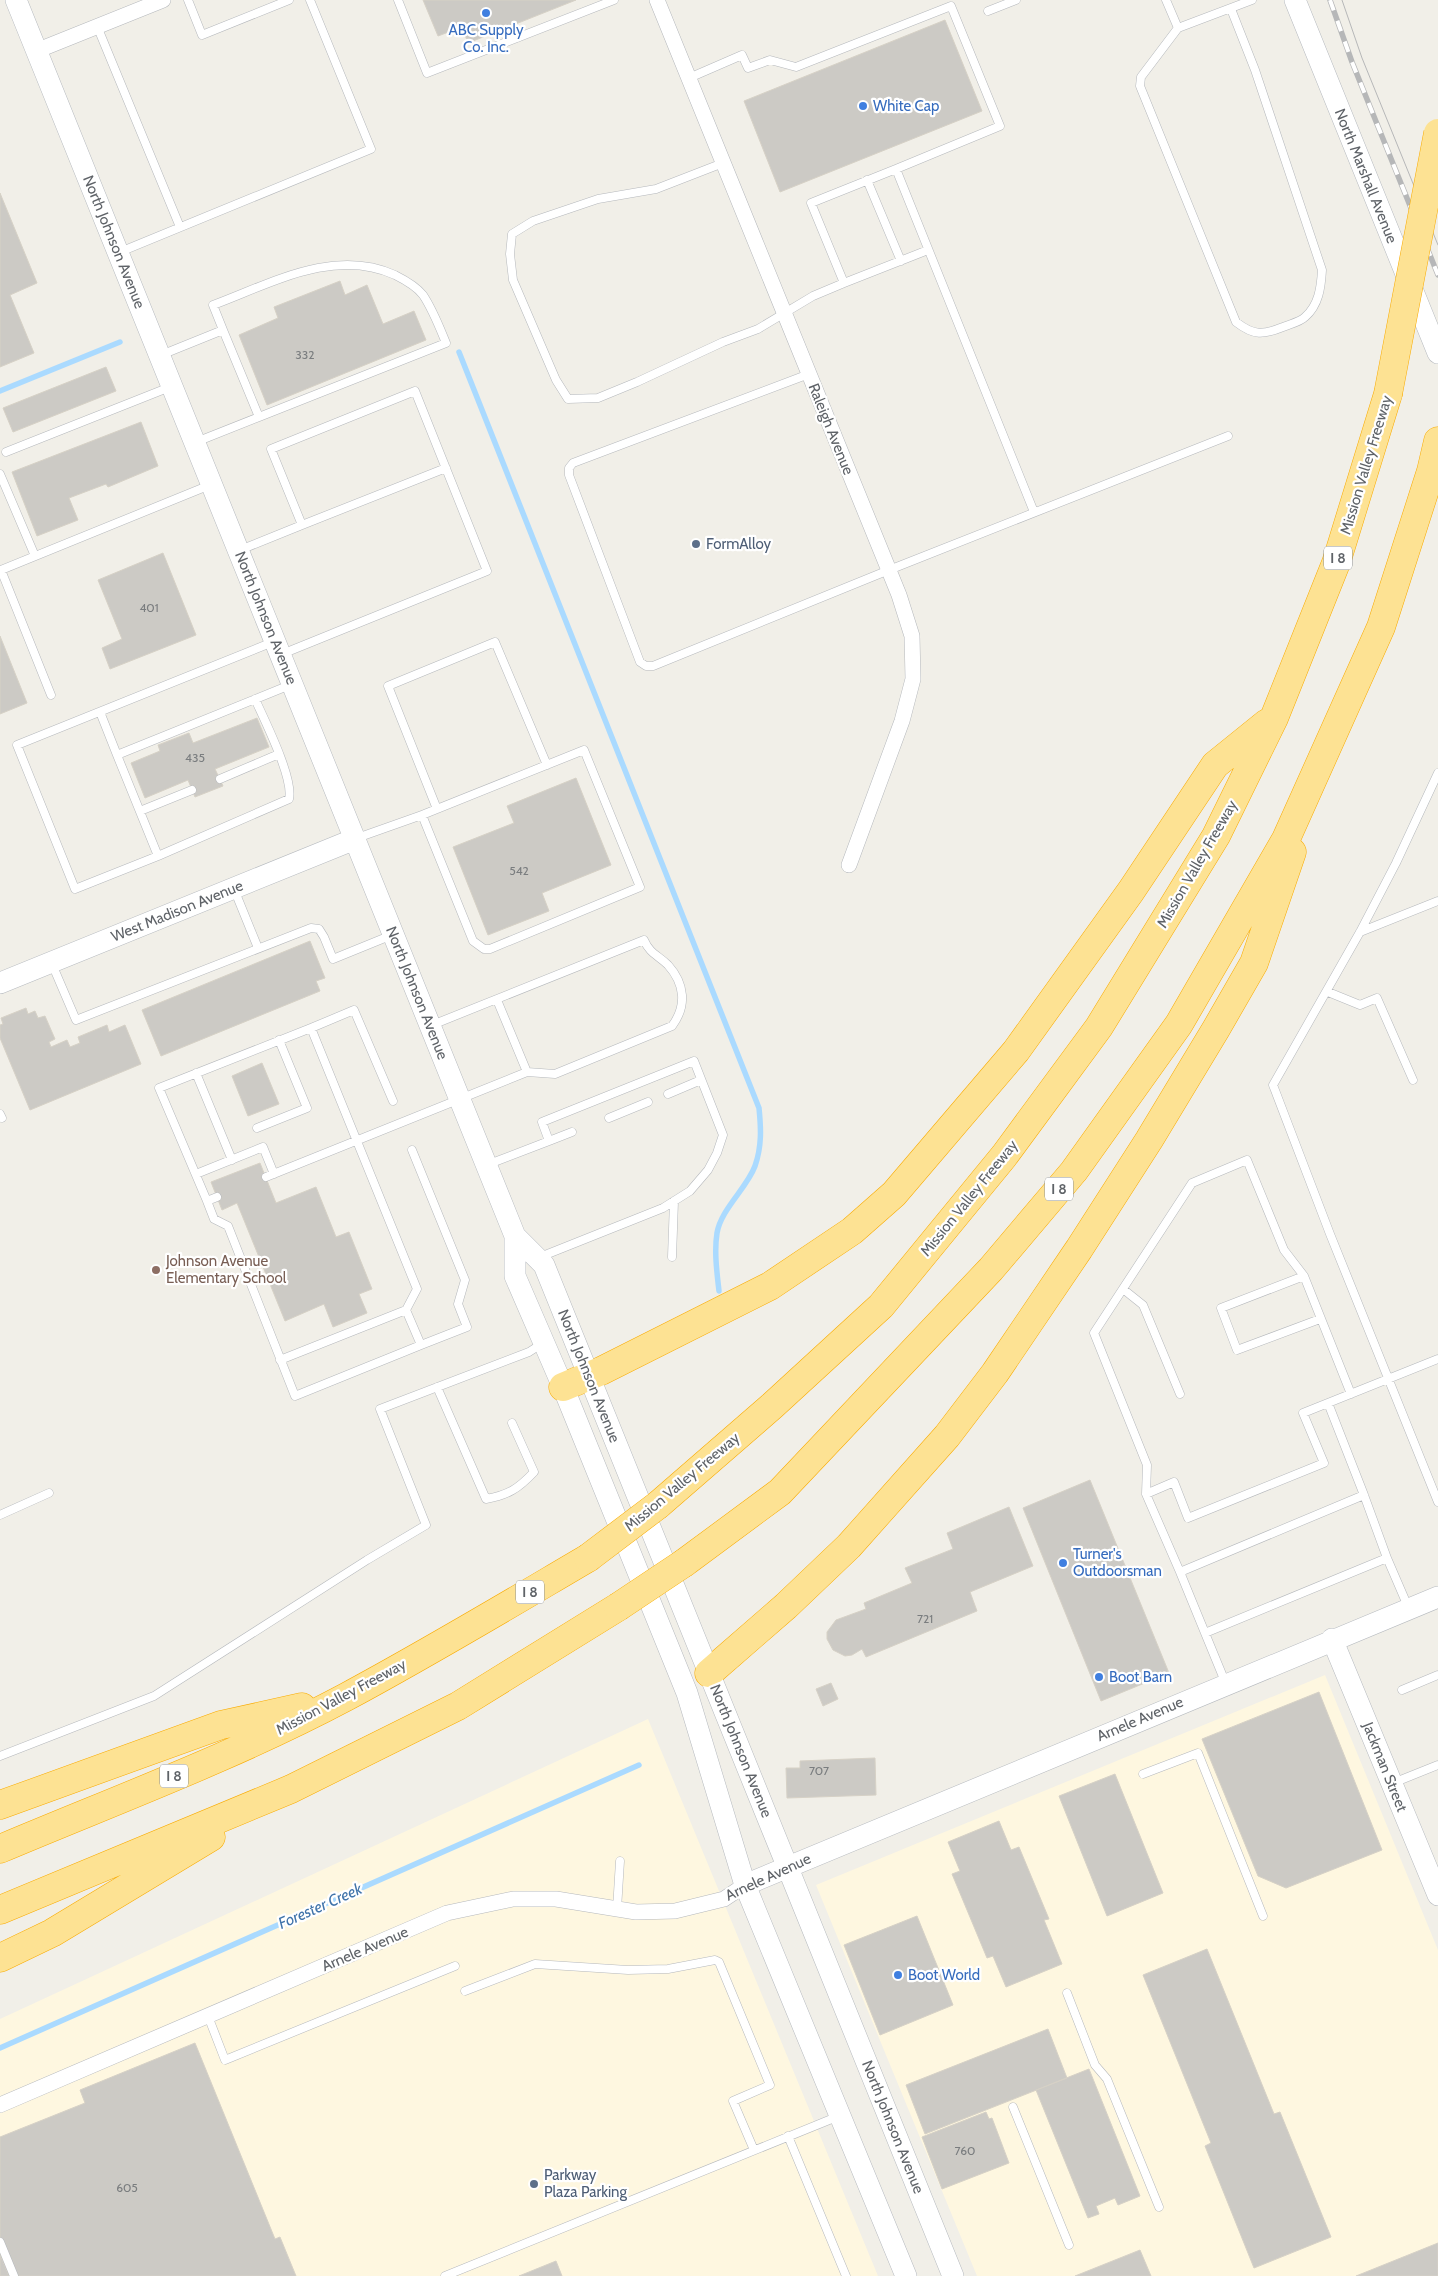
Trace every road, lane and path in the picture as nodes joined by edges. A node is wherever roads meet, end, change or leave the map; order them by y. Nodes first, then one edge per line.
1 (16, 0) edge
2 (162, 0) edge
3 (188, 0) edge
4 (289, 0) edge
5 (310, 0) edge
6 (398, 0) edge
7 (614, 0) edge
8 (657, 0) edge
9 (1016, 0) edge
10 (1166, 0) edge
11 (1252, 0) edge
12 (1295, 0) edge
13 (276, 2) edge
14 (1231, 9) junction
15 (988, 11) dead end
16 (97, 26) junction
17 (1178, 28) junction
18 (36, 51) junction
19 (689, 78) junction
20 (1438, 130) edge
21 (1438, 133) edge
22 (723, 164) junction
23 (896, 169) junction
24 (867, 180) junction
25 (180, 227) junction
26 (928, 250) junction
27 (118, 252) junction
28 (901, 261) junction
29 (844, 283) junction
30 (784, 313) junction
31 (223, 330) junction
32 (1438, 353) edge
33 (159, 356) junction
34 (809, 374) junction
35 (172, 386) junction
36 (259, 417) junction
37 (1228, 436) dead end
38 (1438, 441) edge
39 (194, 442) junction
40 (6, 452) dead end
41 (446, 468) junction
42 (0, 474) edge
43 (212, 485) junction
44 (1034, 512) junction
45 (302, 525) junction
46 (238, 551) junction
47 (34, 556) junction
48 (1, 568) edge
49 (889, 570) junction
50 (278, 648) junction
51 (292, 684) junction
52 (51, 695) dead end
53 (256, 699) junction
54 (100, 712) junction
55 (1274, 718) junction
56 (1333, 735) junction
57 (278, 754) junction
58 (117, 755) junction
59 (547, 765) junction
60 (1438, 773) edge
61 (220, 779) dead end
62 (192, 790) dead end
63 (437, 809) junction
64 (140, 811) junction
65 (422, 815) junction
66 (355, 839) junction
67 (158, 856) junction
68 (849, 865) dead end
69 (234, 888) junction
70 (1438, 901) edge
71 (1360, 932) junction
72 (393, 934) junction
73 (258, 948) junction
74 (51, 963) junction
75 (0, 984) edge
76 (1328, 992) junction
77 (497, 1000) junction
78 (430, 1026) junction
79 (310, 1028) junction
80 (279, 1040) junction
81 (527, 1072) junction
82 (196, 1073) junction
83 (701, 1080) junction
84 (1413, 1080) dead end
85 (668, 1094) dead end
86 (460, 1098) junction
87 (393, 1101) dead end
88 (648, 1102) dead end
89 (609, 1118) dead end
90 (257, 1128) dead end
91 (572, 1132) dead end
92 (357, 1140) junction
93 (549, 1141) junction
94 (412, 1150) dead end
95 (232, 1160) junction
96 (486, 1165) junction
97 (196, 1174) junction
98 (217, 1197) dead end
99 (207, 1201) junction
100 (674, 1202) junction
101 (515, 1236) junction
102 (672, 1257) dead end
103 (536, 1259) junction
104 (1304, 1276) junction
105 (1123, 1288) junction
106 (406, 1310) junction
107 (1320, 1319) junction
108 (544, 1343) junction
109 (421, 1345) junction
110 (1438, 1358) edge
111 (280, 1360) junction
112 (589, 1376) junction
113 (1388, 1378) junction
114 (438, 1387) junction
115 (563, 1388) junction
116 (1180, 1394) dead end
117 (1351, 1394) junction
118 (1328, 1404) junction
119 (512, 1423) dead end
120 (49, 1493) dead end
121 (1146, 1494) junction
122 (1364, 1496) junction
123 (1438, 1502) edge
124 (0, 1514) edge
125 (1387, 1558) junction
126 (1180, 1572) junction
127 (1438, 1597) edge
128 (1408, 1608) junction
129 (1205, 1632) junction
130 (1332, 1639) junction
131 (709, 1673) junction
132 (1438, 1675) edge
133 (1226, 1684) junction
134 (1402, 1690) dead end
135 (345, 1698) junction
136 (0, 1756) edge
137 (1438, 1765) edge
138 (1143, 1774) dead end
139 (1392, 1783) junction
140 (291, 1790) junction
141 (0, 1805) edge
142 (0, 1849) edge
143 (620, 1861) dead end
144 (788, 1867) junction
145 (744, 1885) junction
146 (1438, 1895) edge
147 (617, 1909) junction
148 (0, 1910) edge
149 (1263, 1916) dead end
150 (0, 1958) edge
151 (455, 1966) dead end
152 (464, 1991) dead end
153 (1067, 1993) dead end
154 (208, 2016) junction
155 (0, 2105) edge
156 (1013, 2107) dead end
157 (839, 2116) junction
158 (788, 2136) junction
159 (754, 2150) junction
160 (1159, 2207) dead end
161 (0, 2242) edge
162 (1070, 2245) dead end
163 (14, 2276) edge
164 (445, 2276) edge
165 (846, 2276) edge
166 (906, 2276) edge
167 (952, 2276) edge

1 - 18 main road, North Johnson Avenue
2 - 16 street
3 - 13 lane
4 - 13 lane
5 - 25 lane
6 - 7 lane
8 - 19 street, Raleigh Avenue
9 - 15 lane
10 - 17 lane
11 - 14 lane
12 - 32 main road, North Marshall Avenue
14 - 17 lane
14 - 17 lane
16 - 18 street
16 - 25 lane
18 - 27 main road, North Johnson Avenue
19 - 22 street, Raleigh Avenue
19 - 23 lane
20 - 21 highway, Mission Valley Freeway / I 8
21 - 55 highway, Mission Valley Freeway / I 8, bridge
22 - 30 street, Raleigh Avenue
22 - 30 lane
23 - 24 lane
23 - 26 lane
24 - 28 lane
24 - 29 lane
25 - 27 lane
26 - 28 lane
26 - 44 lane
27 - 33 main road, North Johnson Avenue
28 - 29 lane
29 - 30 lane
30 - 34 street, Raleigh Avenue
31 - 33 lane
31 - 36 lane
31 - 36 lane
33 - 35 main road, North Johnson Avenue
34 - 49 street, Raleigh Avenue
34 - 49 lane
35 - 39 main road, North Johnson Avenue
35 - 40 lane
36 - 39 lane
37 - 44 lane
38 - 56 highway, I 8
39 - 43 main road, North Johnson Avenue
41 - 45 lane
41 - 45 lane
41 - 50 lane
42 - 47 lane
43 - 46 main road, North Johnson Avenue
43 - 47 lane
44 - 49 lane
45 - 46 lane
46 - 50 main road, North Johnson Avenue
47 - 48 lane
48 - 52 lane
49 - 68 street, Raleigh Avenue
50 - 51 main road, North Johnson Avenue
50 - 54 lane
51 - 53 lane
51 - 66 main road, North Johnson Avenue
53 - 57 lane
53 - 58 lane
54 - 58 lane
54 - 67 lane
55 - 112 highway
55 - 135 highway, Mission Valley Freeway / I 8, bridge
56 - 131 highway
56 - 140 highway, I 8, bridge
57 - 61 lane
57 - 67 lane
58 - 64 lane
59 - 63 lane
59 - 63 lane
59 - 65 lane
60 - 71 lane
62 - 64 lane
63 - 65 lane
64 - 67 lane
65 - 66 lane
66 - 69 main road, West Madison Avenue
66 - 72 main road, North Johnson Avenue
69 - 73 lane
69 - 74 main road, West Madison Avenue
70 - 71 lane
71 - 76 lane
72 - 73 lane
72 - 78 main road, North Johnson Avenue
73 - 74 lane
74 - 75 main road, West Madison Avenue
76 - 84 lane
76 - 113 lane
77 - 78 lane
77 - 81 lane
77 - 81 lane
78 - 86 main road, North Johnson Avenue
79 - 80 lane
79 - 87 lane
79 - 92 lane
80 - 82 lane
80 - 90 lane
81 - 86 lane
82 - 95 lane
82 - 97 lane
83 - 85 lane
83 - 93 lane
83 - 100 lane
86 - 92 lane
86 - 96 main road, North Johnson Avenue
88 - 89 lane
91 - 93 lane
92 - 95 lane
92 - 106 lane
93 - 96 lane
94 - 109 lane
95 - 97 lane
96 - 101 main road, North Johnson Avenue
97 - 99 lane
98 - 99 lane
99 - 111 lane
100 - 102 lane
100 - 103 lane
101 - 103 main road, North Johnson Avenue
101 - 108 main road, North Johnson Avenue
103 - 112 main road, North Johnson Avenue
104 - 105 lane
104 - 107 lane
104 - 107 lane
105 - 116 lane
105 - 121 lane
106 - 109 lane
106 - 111 lane
107 - 117 lane
108 - 114 lane
108 - 115 main road, North Johnson Avenue
109 - 111 lane
110 - 113 lane
112 - 115 highway
112 - 131 main road, North Johnson Avenue
113 - 117 lane
113 - 123 lane
114 - 119 lane
114 - 136 lane
115 - 145 main road, North Johnson Avenue
117 - 118 lane
118 - 121 lane
118 - 122 lane
120 - 124 lane
121 - 126 lane
122 - 125 lane
122 - 126 lane
125 - 128 lane
125 - 129 lane
126 - 129 lane
127 - 128 main road, Arnele Avenue
128 - 130 main road, Arnele Avenue
129 - 133 lane
130 - 133 main road, Arnele Avenue
130 - 139 main road, Jackman Street
131 - 144 main road, North Johnson Avenue
132 - 134 lane
133 - 144 main road, Arnele Avenue
135 - 141 highway
135 - 142 highway, Mission Valley Freeway / I 8
137 - 139 lane
138 - 149 lane
139 - 146 main road, Jackman Street
140 - 148 highway, I 8
140 - 150 highway
143 - 147 lane
144 - 145 main road, Arnele Avenue
144 - 167 main road, North Johnson Avenue
145 - 147 street, Arnele Avenue
145 - 157 main road, North Johnson Avenue
147 - 154 street, Arnele Avenue
151 - 154 lane
152 - 159 lane
153 - 160 lane
154 - 155 street, Arnele Avenue
156 - 162 lane
157 - 158 lane
157 - 166 main road, North Johnson Avenue
158 - 159 lane
158 - 165 lane
159 - 164 lane
161 - 163 lane

